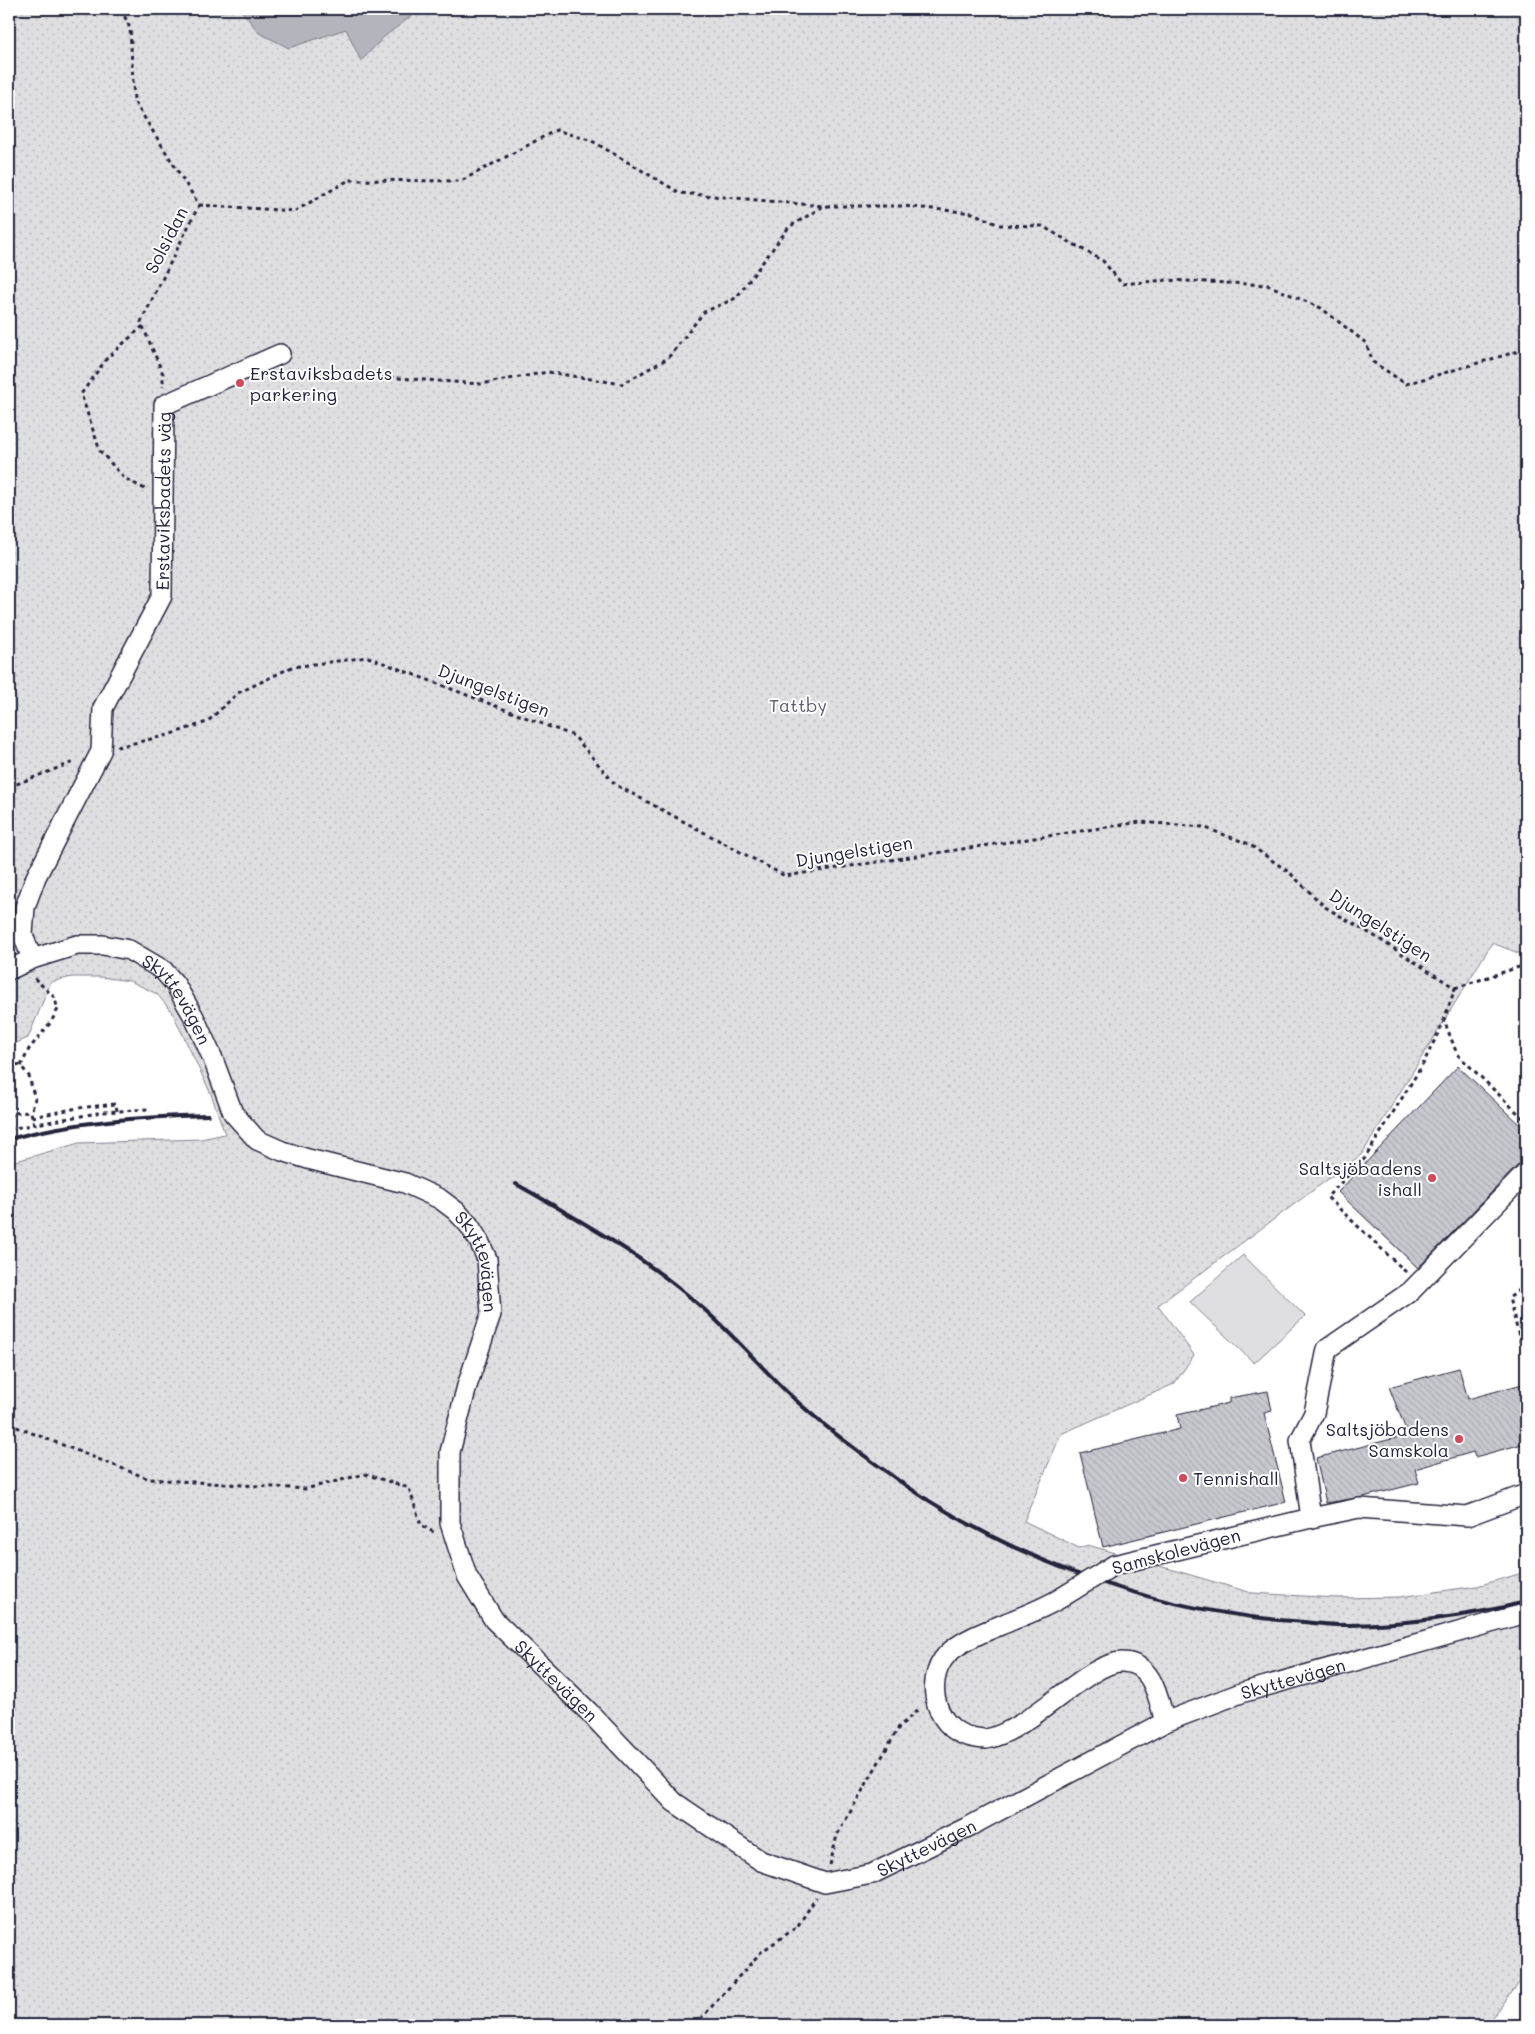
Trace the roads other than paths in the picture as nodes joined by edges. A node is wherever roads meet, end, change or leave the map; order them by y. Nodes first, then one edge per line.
1 (280, 354) dead end
2 (30, 966) junction
3 (9, 970) edge
4 (1526, 1173) edge
5 (1526, 1494) edge
6 (1311, 1518) junction
7 (1526, 1613) edge
8 (1165, 1722) junction

1 - 2 street, Erstaviksbadets väg
2 - 3 street, Skyttevägen
2 - 8 street, Skyttevägen
4 - 6 street
5 - 6 street, Samskolevägen
6 - 8 street, Samskolevägen, bridge
7 - 8 street, Skyttevägen

